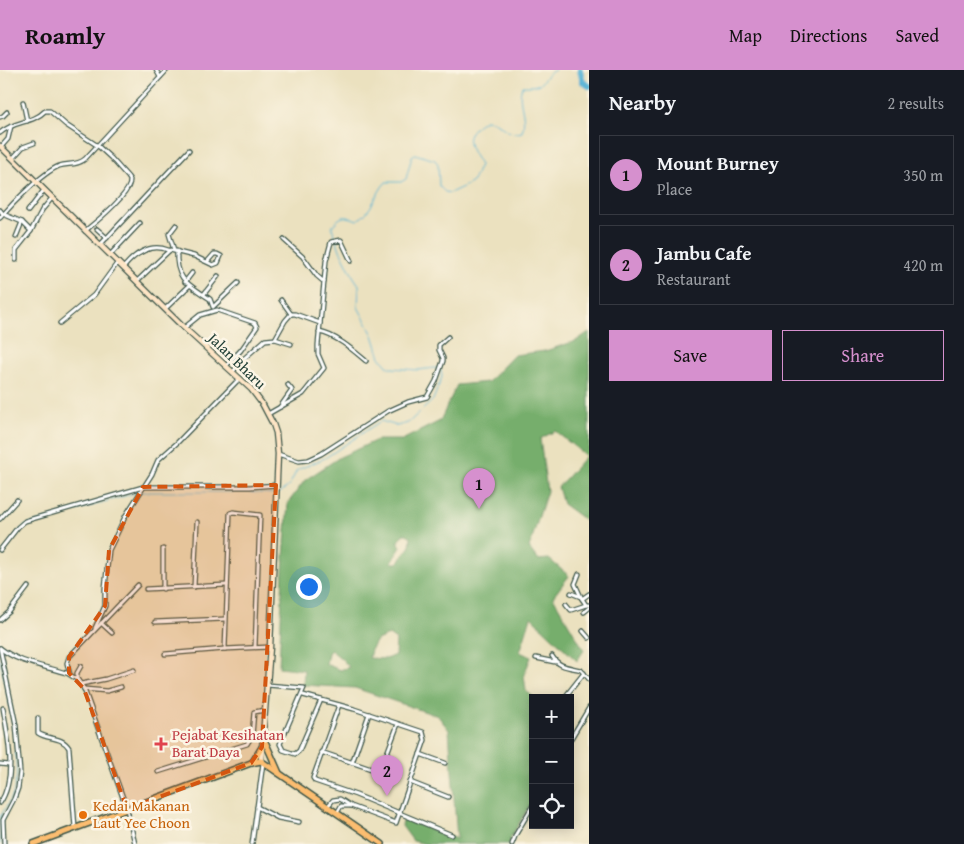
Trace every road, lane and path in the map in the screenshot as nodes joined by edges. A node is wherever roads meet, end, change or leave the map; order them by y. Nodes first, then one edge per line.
1 (156, 70) edge
2 (167, 70) edge
3 (160, 77) junction
4 (23, 102) dead end
5 (7, 112) dead end
6 (0, 117) edge
7 (27, 121) junction
8 (11, 126) junction
9 (0, 133) edge
10 (34, 143) dead end
11 (98, 146) junction
12 (1, 147) edge
13 (189, 150) dead end
14 (13, 158) junction
15 (36, 182) junction
16 (44, 190) junction
17 (52, 198) junction
18 (0, 210) edge
19 (28, 211) dead end
20 (3, 214) junction
21 (0, 218) edge
22 (22, 222) junction
23 (140, 223) dead end
24 (176, 225) dead end
25 (97, 230) dead end
26 (31, 231) junction
27 (85, 231) junction
28 (16, 237) dead end
29 (107, 238) junction
30 (284, 240) dead end
31 (100, 245) junction
32 (168, 250) junction
33 (175, 250) junction
34 (110, 255) junction
35 (16, 260) dead end
36 (118, 262) junction
37 (208, 262) dead end
38 (351, 262) dead end
39 (124, 267) junction
40 (192, 273) dead end
41 (218, 276) dead end
42 (137, 281) junction
43 (186, 282) junction
44 (324, 282) junction
45 (238, 283) dead end
46 (189, 286) junction
47 (204, 294) junction
48 (280, 300) dead end
49 (213, 307) junction
50 (165, 309) junction
51 (211, 311) junction
52 (291, 314) junction
53 (320, 323) junction
54 (60, 324) dead end
55 (184, 328) junction
56 (319, 332) junction
57 (448, 337) dead end
58 (275, 339) junction
59 (291, 344) dead end
60 (366, 361) dead end
61 (226, 366) junction
62 (233, 372) junction
63 (240, 378) junction
64 (288, 385) dead end
65 (280, 408) junction
66 (268, 414) junction
67 (278, 454) junction
68 (276, 488) junction
69 (141, 490) junction
70 (17, 500) dead end
71 (0, 519) edge
72 (197, 522) dead end
73 (164, 549) dead end
74 (0, 550) edge
75 (579, 574) dead end
76 (138, 585) dead end
77 (227, 585) junction
78 (28, 587) dead end
79 (194, 587) junction
80 (163, 588) junction
81 (146, 589) dead end
82 (570, 593) dead end
83 (589, 594) edge
84 (582, 598) junction
85 (566, 604) dead end
86 (588, 606) edge
87 (584, 612) dead end
88 (225, 619) junction
89 (0, 620) edge
90 (100, 622) junction
91 (155, 622) dead end
92 (583, 631) dead end
93 (112, 633) dead end
94 (589, 638) edge
95 (255, 647) junction
96 (270, 647) junction
97 (0, 648) edge
98 (225, 649) junction
99 (165, 654) dead end
100 (552, 656) dead end
101 (536, 658) dead end
102 (556, 662) junction
103 (81, 666) dead end
104 (134, 670) dead end
105 (584, 673) junction
106 (70, 675) junction
107 (589, 679) edge
108 (78, 680) junction
109 (81, 684) junction
110 (267, 685) junction
111 (121, 687) dead end
112 (84, 690) junction
113 (567, 694) edge
114 (302, 695) junction
115 (322, 700) junction
116 (339, 705) junction
117 (2, 708) dead end
118 (589, 708) edge
119 (265, 710) junction
120 (369, 714) junction
121 (38, 718) dead end
122 (398, 724) junction
123 (263, 737) junction
124 (571, 739) edge
125 (262, 747) junction
126 (321, 752) junction
127 (420, 754) junction
128 (262, 762) junction
129 (352, 762) junction
130 (251, 763) junction
131 (445, 763) dead end
132 (0, 764) edge
133 (9, 765) junction
134 (158, 772) dead end
135 (380, 772) junction
136 (280, 775) junction
137 (395, 777) dead end
138 (410, 782) junction
139 (448, 797) dead end
140 (0, 803) edge
141 (350, 806) junction
142 (258, 807) junction
143 (327, 807) junction
144 (127, 809) junction
145 (399, 812) junction
146 (529, 812) edge
147 (337, 813) junction
148 (299, 822) dead end
149 (75, 828) junction
150 (452, 835) dead end
151 (4, 844) edge
152 (33, 844) edge
153 (135, 844) edge
154 (252, 844) edge
155 (382, 844) edge
156 (512, 844) edge

1 - 3 street
2 - 3 street
3 - 11 street
4 - 7 street
5 - 6 street
7 - 8 street
7 - 11 street
8 - 9 street
8 - 12 street
10 - 14 street
11 - 15 street
11 - 27 street
12 - 14 main road, Jalan Bharu
13 - 29 street
14 - 15 main road, Jalan Bharu
15 - 16 main road, Jalan Bharu
15 - 20 street
16 - 17 main road, Jalan Bharu
16 - 19 street
17 - 26 street
17 - 27 main road, Jalan Bharu
18 - 20 street
20 - 21 street
20 - 22 street
22 - 26 street
22 - 28 street
23 - 34 street
24 - 33 street
25 - 29 street
26 - 35 street
27 - 31 main road, Jalan Bharu
29 - 31 street
30 - 44 street
31 - 34 main road, Jalan Bharu
32 - 33 street
32 - 39 street
32 - 42 street
33 - 37 street
33 - 43 street
34 - 36 main road, Jalan Bharu
36 - 39 main road, Jalan Bharu
36 - 54 street
38 - 44 street
39 - 42 main road, Jalan Bharu
40 - 43 street
41 - 47 street
42 - 50 main road, Jalan Bharu
43 - 46 street
44 - 53 street
45 - 49 street
46 - 47 street
46 - 50 street
47 - 49 street
48 - 52 street
49 - 51 street
50 - 55 main road, Jalan Bharu
51 - 55 street
51 - 61 street
52 - 53 street
52 - 58 street
53 - 56 street
55 - 61 main road, Jalan Bharu
56 - 60 street
56 - 65 street
57 - 67 street
58 - 59 street
58 - 62 street
61 - 62 main road, Jalan Bharu
62 - 63 main road, Jalan Bharu
63 - 66 main road, Jalan Bharu
63 - 69 street
64 - 65 street
65 - 66 street
66 - 67 main road, Jalan Bharu
67 - 68 main road, Jalan Bharu
68 - 69 street
68 - 96 main road, Jalan Bharu
69 - 74 street
69 - 90 street
70 - 71 street
72 - 79 street
73 - 80 street
75 - 84 street
76 - 90 street
77 - 79 street
77 - 88 street
77 - 95 street
78 - 89 street
79 - 80 street
80 - 81 street
82 - 84 street
83 - 84 street
84 - 86 street
85 - 86 street
86 - 87 street
88 - 91 street
88 - 98 street
90 - 93 street
90 - 106 street
92 - 94 street
95 - 96 street
95 - 98 street
96 - 110 main road, Jalan Bharu
97 - 106 street
97 - 151 street
98 - 99 street
100 - 102 street
101 - 102 street
102 - 105 street
103 - 108 street
104 - 109 street
105 - 107 street
105 - 113 street
106 - 108 street
108 - 109 street
109 - 112 street
110 - 114 street
110 - 119 main road, Jalan Bharu
111 - 112 street
112 - 144 street
114 - 115 street
114 - 115 street
115 - 116 street
116 - 120 street
116 - 126 street
117 - 133 street
118 - 124 street
119 - 123 main road, Jalan Bharu
119 - 134 street
120 - 122 street
120 - 129 street
121 - 149 street
122 - 127 street
122 - 135 street
123 - 125 main road, Jalan Bharu
123 - 136 main road
125 - 128 main road, Jalan Bharu
125 - 130 main road
126 - 129 street
126 - 145 street
127 - 131 street
127 - 138 street
128 - 130 main road
128 - 136 main road
128 - 142 street
129 - 135 street
130 - 144 main road
132 - 133 street
133 - 140 street
135 - 137 street
136 - 143 main road
138 - 139 street
138 - 145 street
141 - 143 street
141 - 145 street
141 - 147 street
142 - 148 street
142 - 154 street
143 - 147 main road
144 - 149 main road
144 - 153 street
145 - 150 street
146 - 156 street
147 - 155 main road
149 - 152 main road

